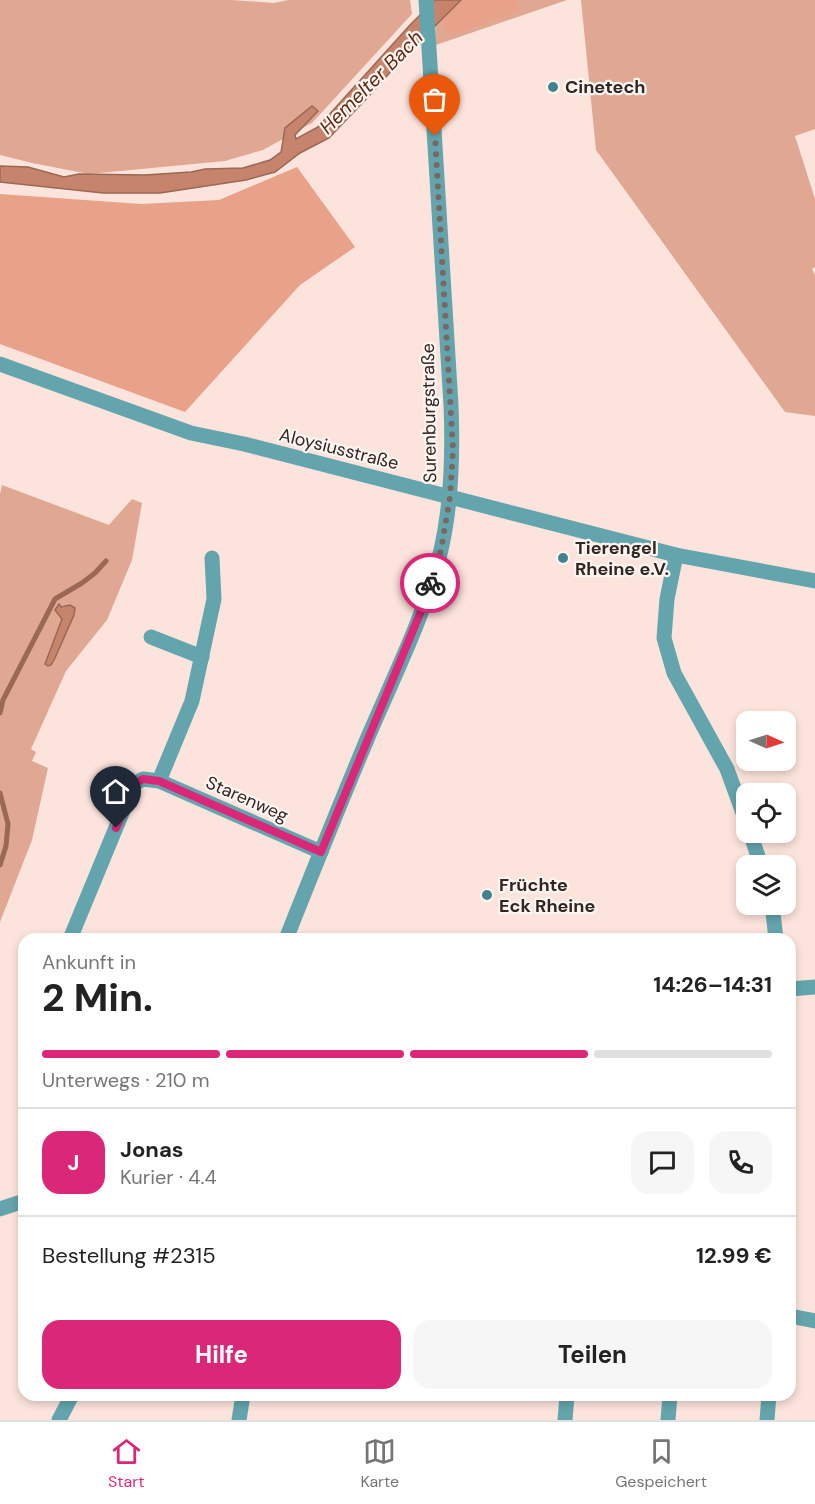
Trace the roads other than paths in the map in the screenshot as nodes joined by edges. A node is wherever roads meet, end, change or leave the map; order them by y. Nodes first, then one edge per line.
1 (426, 0) edge
2 (0, 363) edge
3 (450, 497) junction
4 (676, 555) junction
5 (212, 558) dead end
6 (815, 581) edge
7 (151, 637) dead end
8 (201, 657) junction
9 (159, 781) junction
10 (736, 794) edge
11 (321, 852) junction
12 (773, 915) edge
13 (72, 933) edge
14 (288, 933) edge
15 (775, 933) edge
16 (815, 987) edge
17 (796, 989) edge
18 (18, 1203) edge
19 (0, 1209) edge
20 (796, 1317) edge
21 (815, 1321) edge
22 (69, 1401) edge
23 (242, 1401) edge
24 (567, 1401) edge
25 (670, 1401) edge
26 (769, 1401) edge
27 (59, 1420) edge
28 (239, 1420) edge
29 (565, 1420) edge
30 (668, 1420) edge
31 (767, 1420) edge

1 - 3 street, Surenburgstraße
2 - 3 street, Aloysiusstraße
3 - 4 street, Aloysiusstraße
3 - 11 street, Surenburgstraße
4 - 6 street, Aloysiusstraße
4 - 10 street
5 - 8 street
7 - 8 street
8 - 9 street
9 - 11 street, Starenweg
9 - 13 street
11 - 14 street, Surenburgstraße
12 - 15 street
16 - 17 street
18 - 19 street
20 - 21 street
22 - 27 street
23 - 28 street
24 - 29 street
25 - 30 street
26 - 31 street

